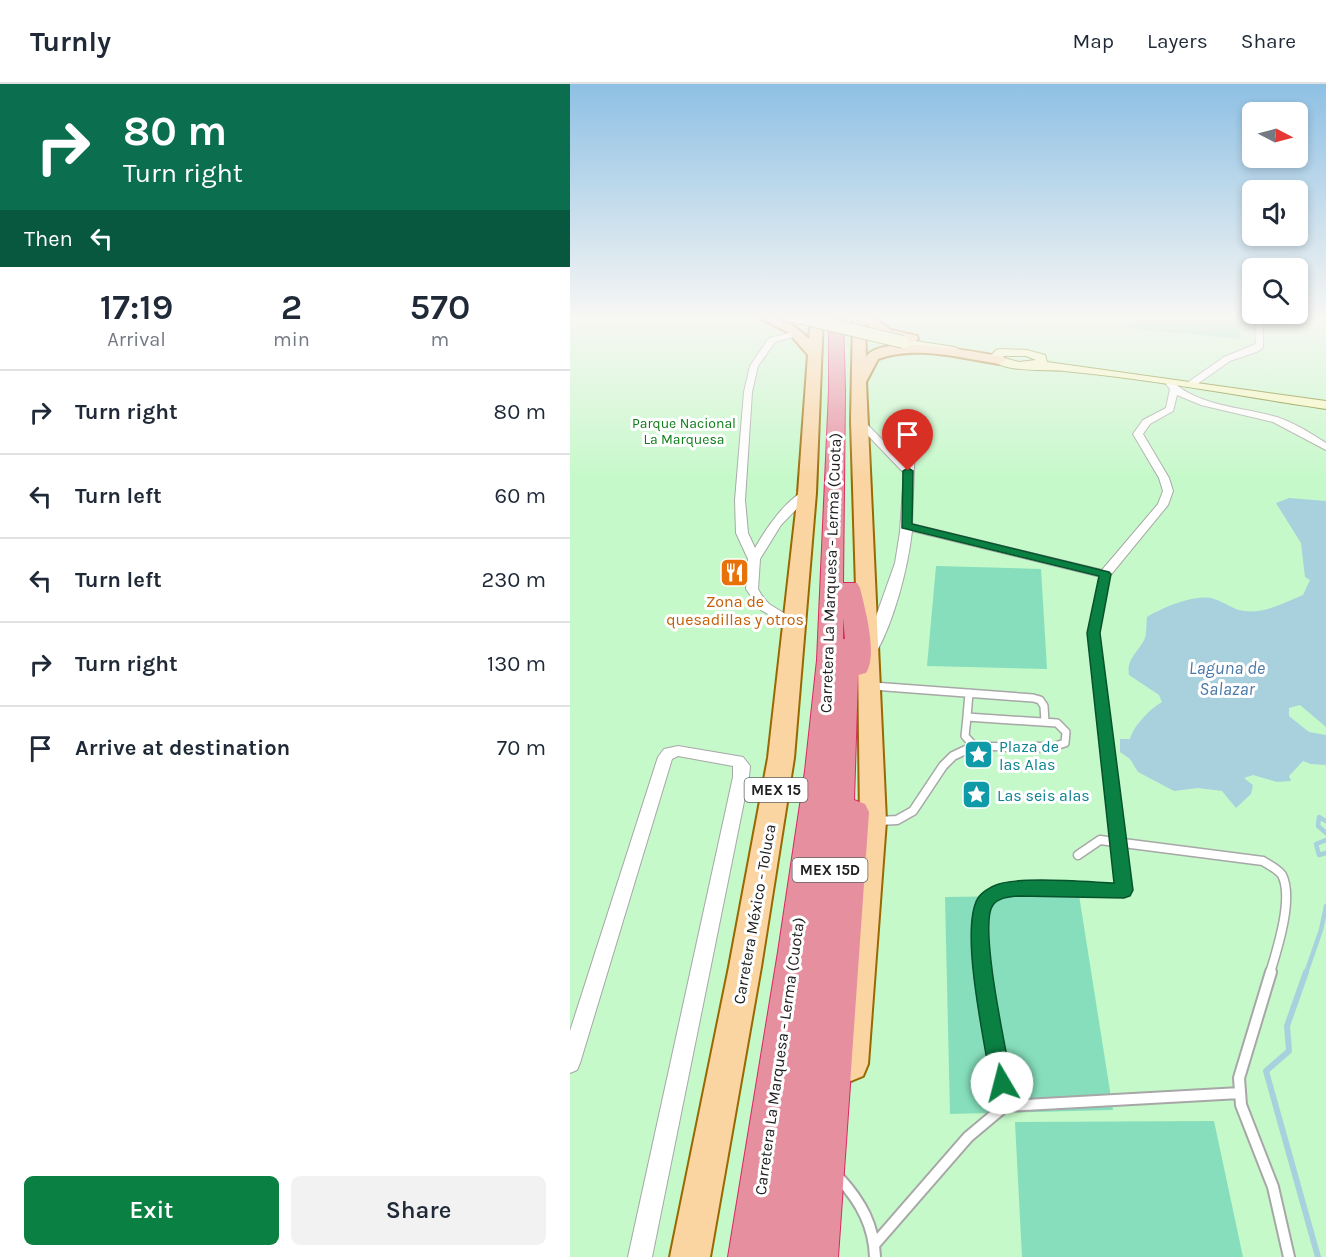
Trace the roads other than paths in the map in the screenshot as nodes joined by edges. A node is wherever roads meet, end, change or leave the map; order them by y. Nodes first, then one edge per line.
1 (752, 371) edge
2 (815, 371) edge
3 (837, 371) edge
4 (847, 371) edge
5 (858, 371) edge
6 (864, 371) edge
7 (1089, 371) edge
8 (1211, 371) edge
9 (858, 384) junction
10 (1191, 385) junction
11 (1171, 386) junction
12 (1326, 405) edge
13 (859, 421) junction
14 (910, 438) dead end
15 (1326, 447) edge
16 (908, 471) junction
17 (807, 493) junction
18 (906, 526) junction
19 (754, 559) junction
20 (1105, 574) junction
21 (849, 588) junction
22 (795, 626) junction
23 (869, 655) junction
24 (868, 686) junction
25 (969, 693) junction
26 (967, 717) junction
27 (1045, 722) junction
28 (974, 746) junction
29 (873, 821) junction
30 (1119, 843) junction
31 (1078, 855) dead end
32 (570, 1063) edge
33 (1240, 1093) junction
34 (1005, 1106) junction
35 (840, 1179) junction
36 (874, 1251) edge
37 (640, 1257) edge
38 (690, 1257) edge
39 (750, 1257) edge
40 (780, 1257) edge
41 (816, 1257) edge
42 (833, 1257) edge
43 (1289, 1257) edge

1 - 19 street
2 - 17 main road, Carretera México - Toluca / MEX 15
3 - 39 highway, Carretera La Marquesa - Lerma (Cuota) / MEX 15D
4 - 21 highway, Carretera La Marquesa - Lerma (Cuota) / MEX 15D
5 - 9 main road
6 - 9 main road
7 - 11 main road
8 - 10 street
9 - 13 main road
10 - 11 main road
10 - 12 main road
11 - 15 street
11 - 20 street
13 - 16 street
13 - 23 main road
14 - 16 street
16 - 18 street
17 - 19 street
17 - 22 main road, Carretera México - Toluca / MEX 15
18 - 20 street
18 - 23 street
19 - 22 street
20 - 30 lane
21 - 40 highway, Carretera La Marquesa - Lerma (Cuota) / MEX 15D
21 - 41 highway
22 - 38 main road, Carretera México - Toluca / MEX 15
23 - 24 main road
24 - 25 lane
24 - 29 main road
25 - 26 lane
25 - 27 lane
26 - 27 lane
26 - 28 lane
27 - 28 lane
28 - 29 lane
29 - 35 main road
30 - 31 lane
30 - 33 lane
30 - 34 lane
32 - 37 street
33 - 34 lane
33 - 43 lane
34 - 36 lane
35 - 36 lane
35 - 42 main road

